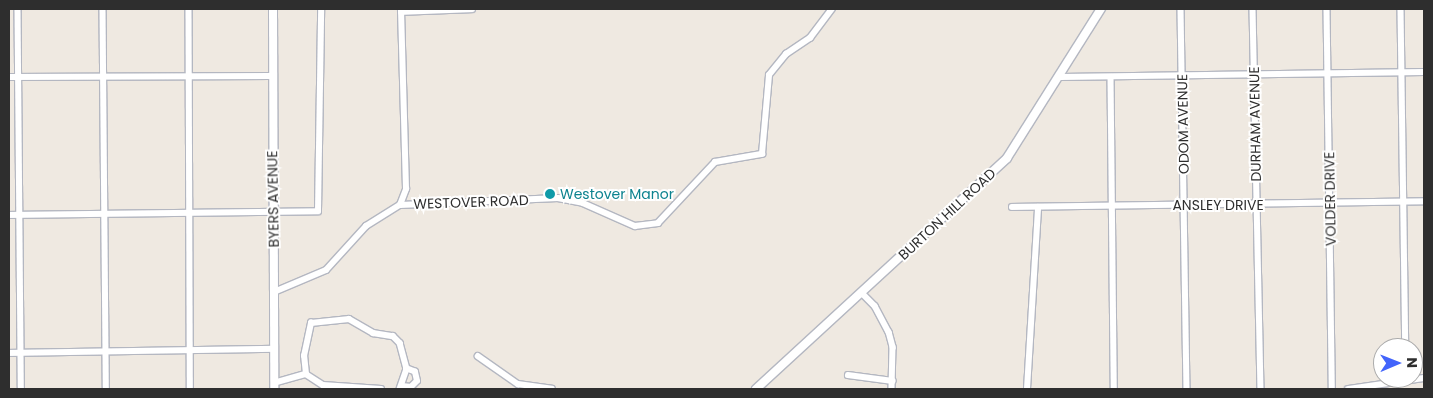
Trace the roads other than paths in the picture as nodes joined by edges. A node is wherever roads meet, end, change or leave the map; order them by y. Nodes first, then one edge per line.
1 (18, 9) edge
2 (104, 9) edge
3 (189, 9) edge
4 (273, 9) edge
5 (321, 9) edge
6 (472, 9) edge
7 (832, 9) edge
8 (1101, 9) edge
9 (1181, 9) edge
10 (1253, 9) edge
11 (1327, 9) edge
12 (1401, 9) edge
13 (401, 11) edge
14 (1402, 72) junction
15 (1424, 72) edge
16 (1328, 73) junction
17 (1254, 74) junction
18 (189, 76) junction
19 (272, 76) junction
20 (1111, 76) junction
21 (1182, 76) junction
22 (9, 77) edge
23 (18, 77) junction
24 (104, 77) junction
25 (1060, 77) junction
26 (1424, 201) edge
27 (1404, 202) junction
28 (1330, 203) junction
29 (1256, 204) junction
30 (400, 205) junction
31 (1184, 205) junction
32 (1111, 206) junction
33 (1012, 207) dead end
34 (1038, 207) junction
35 (273, 212) junction
36 (105, 214) junction
37 (190, 214) junction
38 (9, 215) edge
39 (20, 215) junction
40 (274, 292) junction
41 (862, 292) junction
42 (1406, 338) edge
43 (274, 349) junction
44 (190, 350) junction
45 (106, 351) junction
46 (21, 352) junction
47 (9, 353) edge
48 (478, 356) dead end
49 (407, 369) junction
50 (306, 374) junction
51 (848, 375) dead end
52 (893, 381) junction
53 (1373, 385) edge
54 (274, 386) edge
55 (401, 388) edge
56 (21, 389) edge
57 (106, 389) edge
58 (190, 389) edge
59 (381, 389) edge
60 (552, 389) edge
61 (757, 389) edge
62 (892, 389) edge
63 (1027, 389) edge
64 (1114, 389) edge
65 (1187, 389) edge
66 (1261, 389) edge
67 (1332, 389) edge
68 (1348, 389) edge

1 - 23 street
2 - 24 street
3 - 18 street
4 - 19 street, BYERS AVENUE
5 - 35 street
6 - 13 street
7 - 30 street, WESTOVER ROAD
8 - 25 street, BURTON HILL ROAD
9 - 21 street, ODOM AVENUE
10 - 17 street, DURHAM AVENUE
11 - 16 street, VOLDER DRIVE
12 - 14 street
13 - 30 street
14 - 15 street
14 - 16 street
14 - 27 street
16 - 17 street
16 - 28 street, VOLDER DRIVE
17 - 21 street
17 - 29 street, DURHAM AVENUE
18 - 19 street
18 - 24 street
18 - 37 street
19 - 35 street, BYERS AVENUE
20 - 21 street
20 - 25 street
20 - 32 street
21 - 31 street, ODOM AVENUE
22 - 23 street
23 - 24 street
23 - 39 street
24 - 36 street
25 - 41 street, BURTON HILL ROAD
26 - 27 street, ANSLEY DRIVE
27 - 28 street, ANSLEY DRIVE
27 - 42 street
28 - 29 street, ANSLEY DRIVE
28 - 67 street, VOLDER DRIVE
29 - 31 street, ANSLEY DRIVE
29 - 66 street, DURHAM AVENUE
30 - 40 street, WESTOVER ROAD
31 - 32 street, ANSLEY DRIVE
31 - 65 street, ODOM AVENUE
32 - 34 street, ANSLEY DRIVE
32 - 64 street
33 - 34 street, ANSLEY DRIVE
34 - 63 street
35 - 37 street
35 - 40 street, BYERS AVENUE
36 - 37 street
36 - 39 street
36 - 45 street
37 - 44 street
38 - 39 street
39 - 46 street
40 - 43 street, BYERS AVENUE
41 - 52 street
41 - 61 street, BURTON HILL ROAD
43 - 44 street
43 - 54 street, BYERS AVENUE
44 - 45 street
44 - 58 street
45 - 46 street
45 - 57 street
46 - 47 street
46 - 56 street
48 - 60 street
49 - 50 street
49 - 55 street
49 - 55 street
50 - 54 street
50 - 59 street
51 - 52 street
52 - 62 street
53 - 68 street

